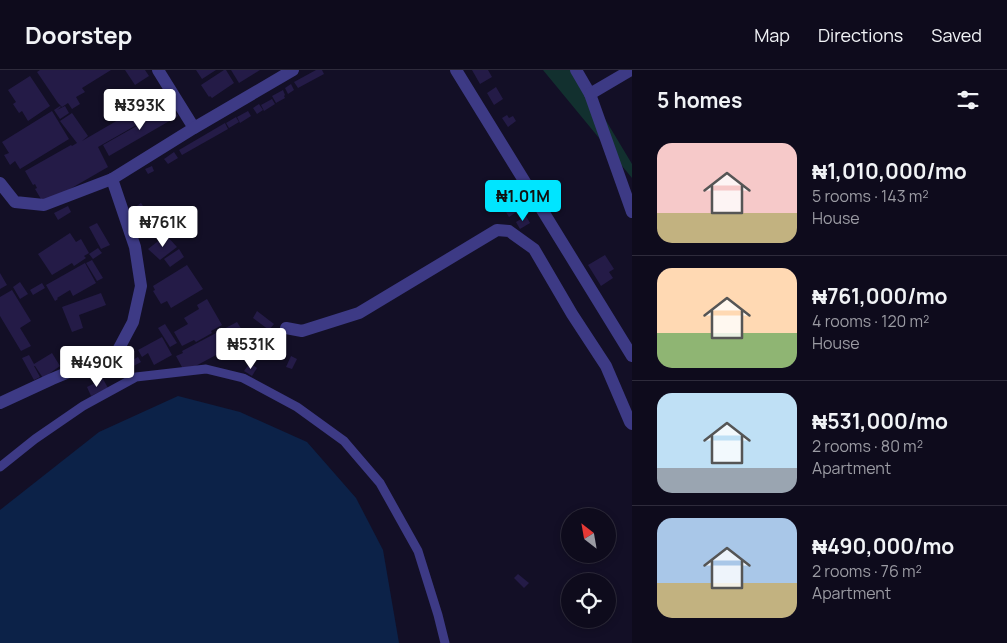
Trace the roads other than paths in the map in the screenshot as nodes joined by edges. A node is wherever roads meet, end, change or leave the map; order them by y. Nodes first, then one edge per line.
1 (158, 70) edge
2 (293, 70) edge
3 (456, 70) edge
4 (576, 70) edge
5 (631, 70) edge
6 (590, 94) junction
7 (194, 128) junction
8 (112, 179) junction
9 (2, 187) edge
10 (632, 212) edge
11 (286, 328) dead end
12 (632, 356) edge
13 (0, 403) edge
14 (632, 424) edge
15 (0, 467) edge
16 (445, 643) edge

1 - 7 street
2 - 7 street
3 - 12 street
4 - 6 street
5 - 6 street
6 - 10 street
7 - 8 street
8 - 9 street
8 - 13 street
11 - 14 street
15 - 16 lane

